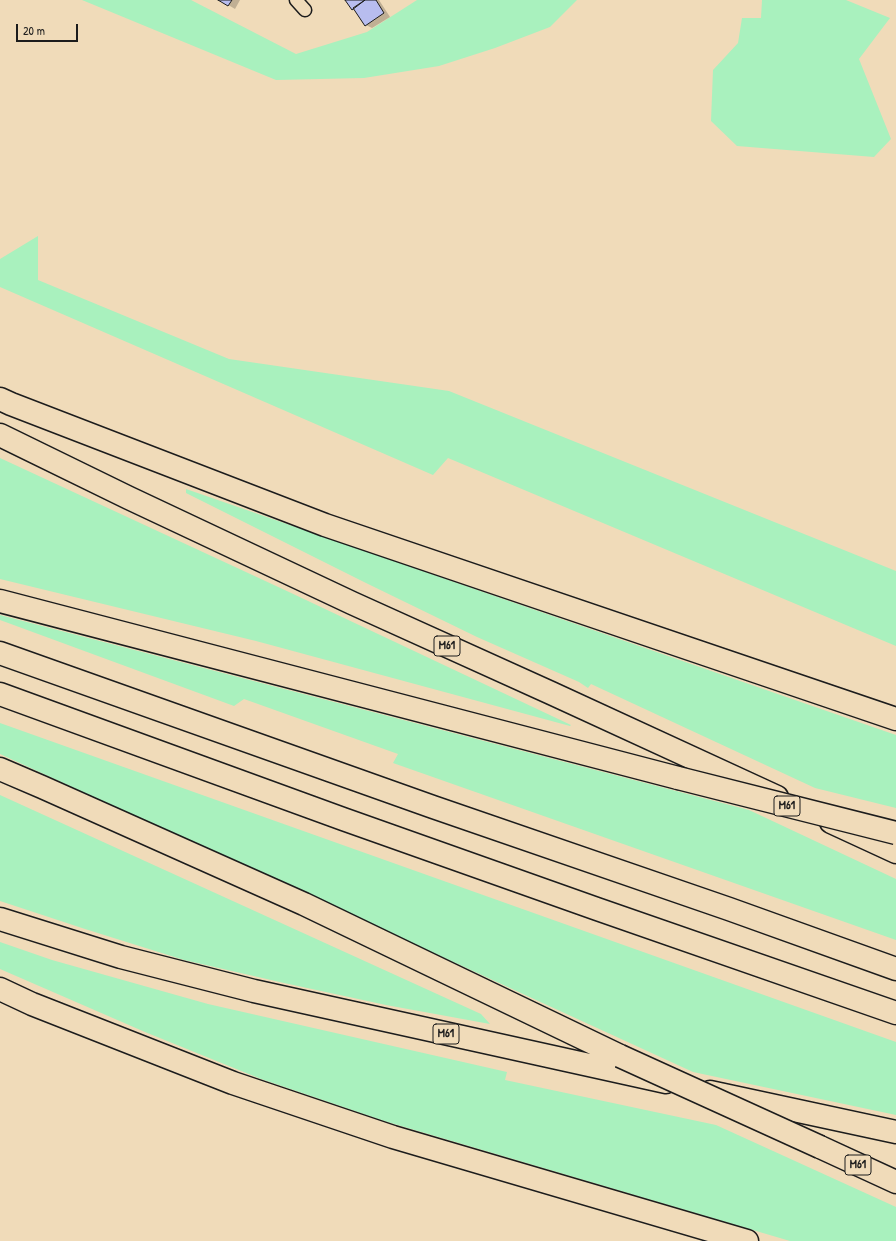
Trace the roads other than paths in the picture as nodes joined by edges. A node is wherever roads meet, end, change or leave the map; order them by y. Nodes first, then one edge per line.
1 (296, 0) edge
2 (305, 10) dead end
3 (0, 399) edge
4 (0, 435) edge
5 (0, 601) edge
6 (0, 653) edge
7 (0, 694) edge
8 (896, 719) edge
9 (0, 769) edge
10 (896, 834) edge
11 (896, 852) edge
12 (0, 919) edge
13 (896, 969) edge
14 (0, 989) edge
15 (896, 1013) edge
16 (896, 1132) edge
17 (896, 1182) edge
18 (747, 1241) edge

1 - 2 lane
3 - 8 highway
4 - 11 highway, M61
5 - 10 highway, M61, bridge
6 - 13 highway
7 - 15 highway
9 - 17 highway, M61, bridge
12 - 16 highway, M61
14 - 18 highway

